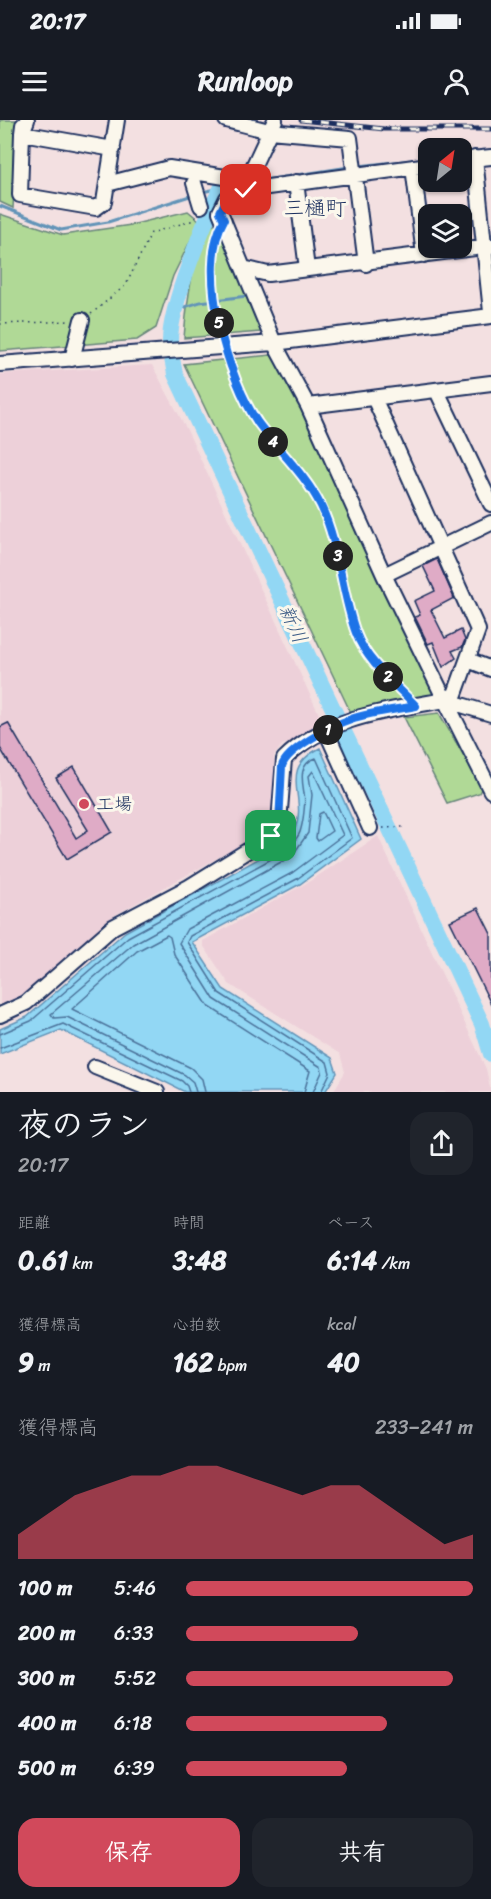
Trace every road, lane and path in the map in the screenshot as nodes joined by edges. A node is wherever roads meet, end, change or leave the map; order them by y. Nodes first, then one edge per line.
1 (117, 120) edge
2 (226, 120) edge
3 (24, 124) edge
4 (272, 126) edge
5 (112, 149) junction
6 (491, 156) edge
7 (472, 159) edge
8 (418, 166) edge
9 (413, 167) junction
10 (355, 168) junction
11 (472, 174) edge
12 (247, 182) junction
13 (296, 182) junction
14 (194, 183) dead end
15 (106, 184) junction
16 (201, 206) joint
17 (418, 207) edge
18 (224, 220) junction
19 (487, 247) edge
20 (472, 249) edge
21 (418, 256) edge
22 (366, 264) junction
23 (243, 268) junction
24 (308, 269) junction
25 (268, 274) junction
26 (253, 292) junction
27 (491, 314) edge
28 (82, 320) junction
29 (0, 324) edge
30 (274, 343) junction
31 (224, 347) junction
32 (72, 359) junction
33 (0, 364) edge
34 (491, 383) edge
35 (437, 391) junction
36 (375, 398) junction
37 (308, 406) junction
38 (491, 504) edge
39 (491, 523) edge
40 (443, 546) junction
41 (384, 575) junction
42 (468, 660) junction
43 (491, 669) edge
44 (445, 700) junction
45 (416, 706) junction
46 (491, 714) edge
47 (326, 731) junction
48 (491, 791) edge
49 (403, 827) dead end
50 (370, 828) joint
51 (0, 1015) edge
52 (95, 1067) dead end
53 (158, 1092) edge

1 - 5 street
2 - 4 street
3 - 5 street
3 - 15 street
4 - 10 street
4 - 12 street
5 - 15 street
6 - 7 street
8 - 9 street
9 - 10 street
9 - 17 street
10 - 13 street
10 - 22 street
11 - 19 street
12 - 13 street
12 - 15 street
12 - 18 street
13 - 24 street
14 - 16 street
16 - 28 path
18 - 23 street
18 - 31 path
19 - 20 street
19 - 27 street
21 - 22 street
22 - 24 street
23 - 25 street
23 - 26 street
24 - 25 street
25 - 26 street
26 - 30 street
27 - 30 street
28 - 29 path
28 - 32 street
30 - 31 street
30 - 37 street
31 - 32 street
31 - 45 path
32 - 33 street
34 - 35 street
35 - 36 street
35 - 38 street
36 - 37 street
36 - 40 street
37 - 41 street
39 - 40 street
40 - 41 street
40 - 42 street
41 - 44 street
42 - 43 street
42 - 44 street
44 - 45 street
44 - 46 street
44 - 48 street
45 - 47 street
47 - 50 street
47 - 51 street
49 - 50 path
52 - 53 street

